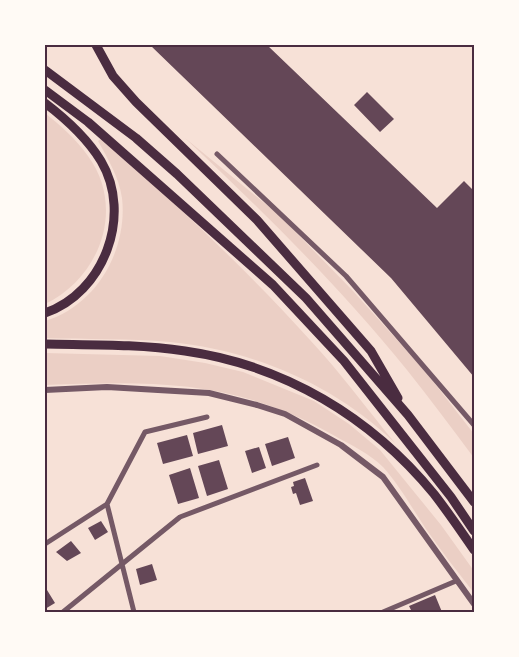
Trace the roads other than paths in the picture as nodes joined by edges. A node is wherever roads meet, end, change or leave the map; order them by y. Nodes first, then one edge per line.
1 (96, 45) edge
2 (45, 70) edge
3 (45, 90) edge
4 (45, 103) edge
5 (217, 154) dead end
6 (45, 313) edge
7 (45, 344) edge
8 (45, 390) edge
9 (408, 415) junction
10 (207, 417) dead end
11 (474, 425) edge
12 (317, 465) dead end
13 (474, 502) edge
14 (107, 504) junction
15 (474, 531) edge
16 (45, 544) edge
17 (474, 550) edge
18 (122, 565) junction
19 (456, 581) junction
20 (474, 604) edge
21 (63, 612) edge
22 (134, 612) edge
23 (383, 612) edge

1 - 9 highway
2 - 9 highway
3 - 15 highway
4 - 6 highway
5 - 11 street
7 - 17 highway
8 - 19 street
9 - 13 highway
10 - 14 street
12 - 18 street
14 - 16 street
14 - 18 street
18 - 21 street
18 - 22 street
19 - 20 street
19 - 23 street

